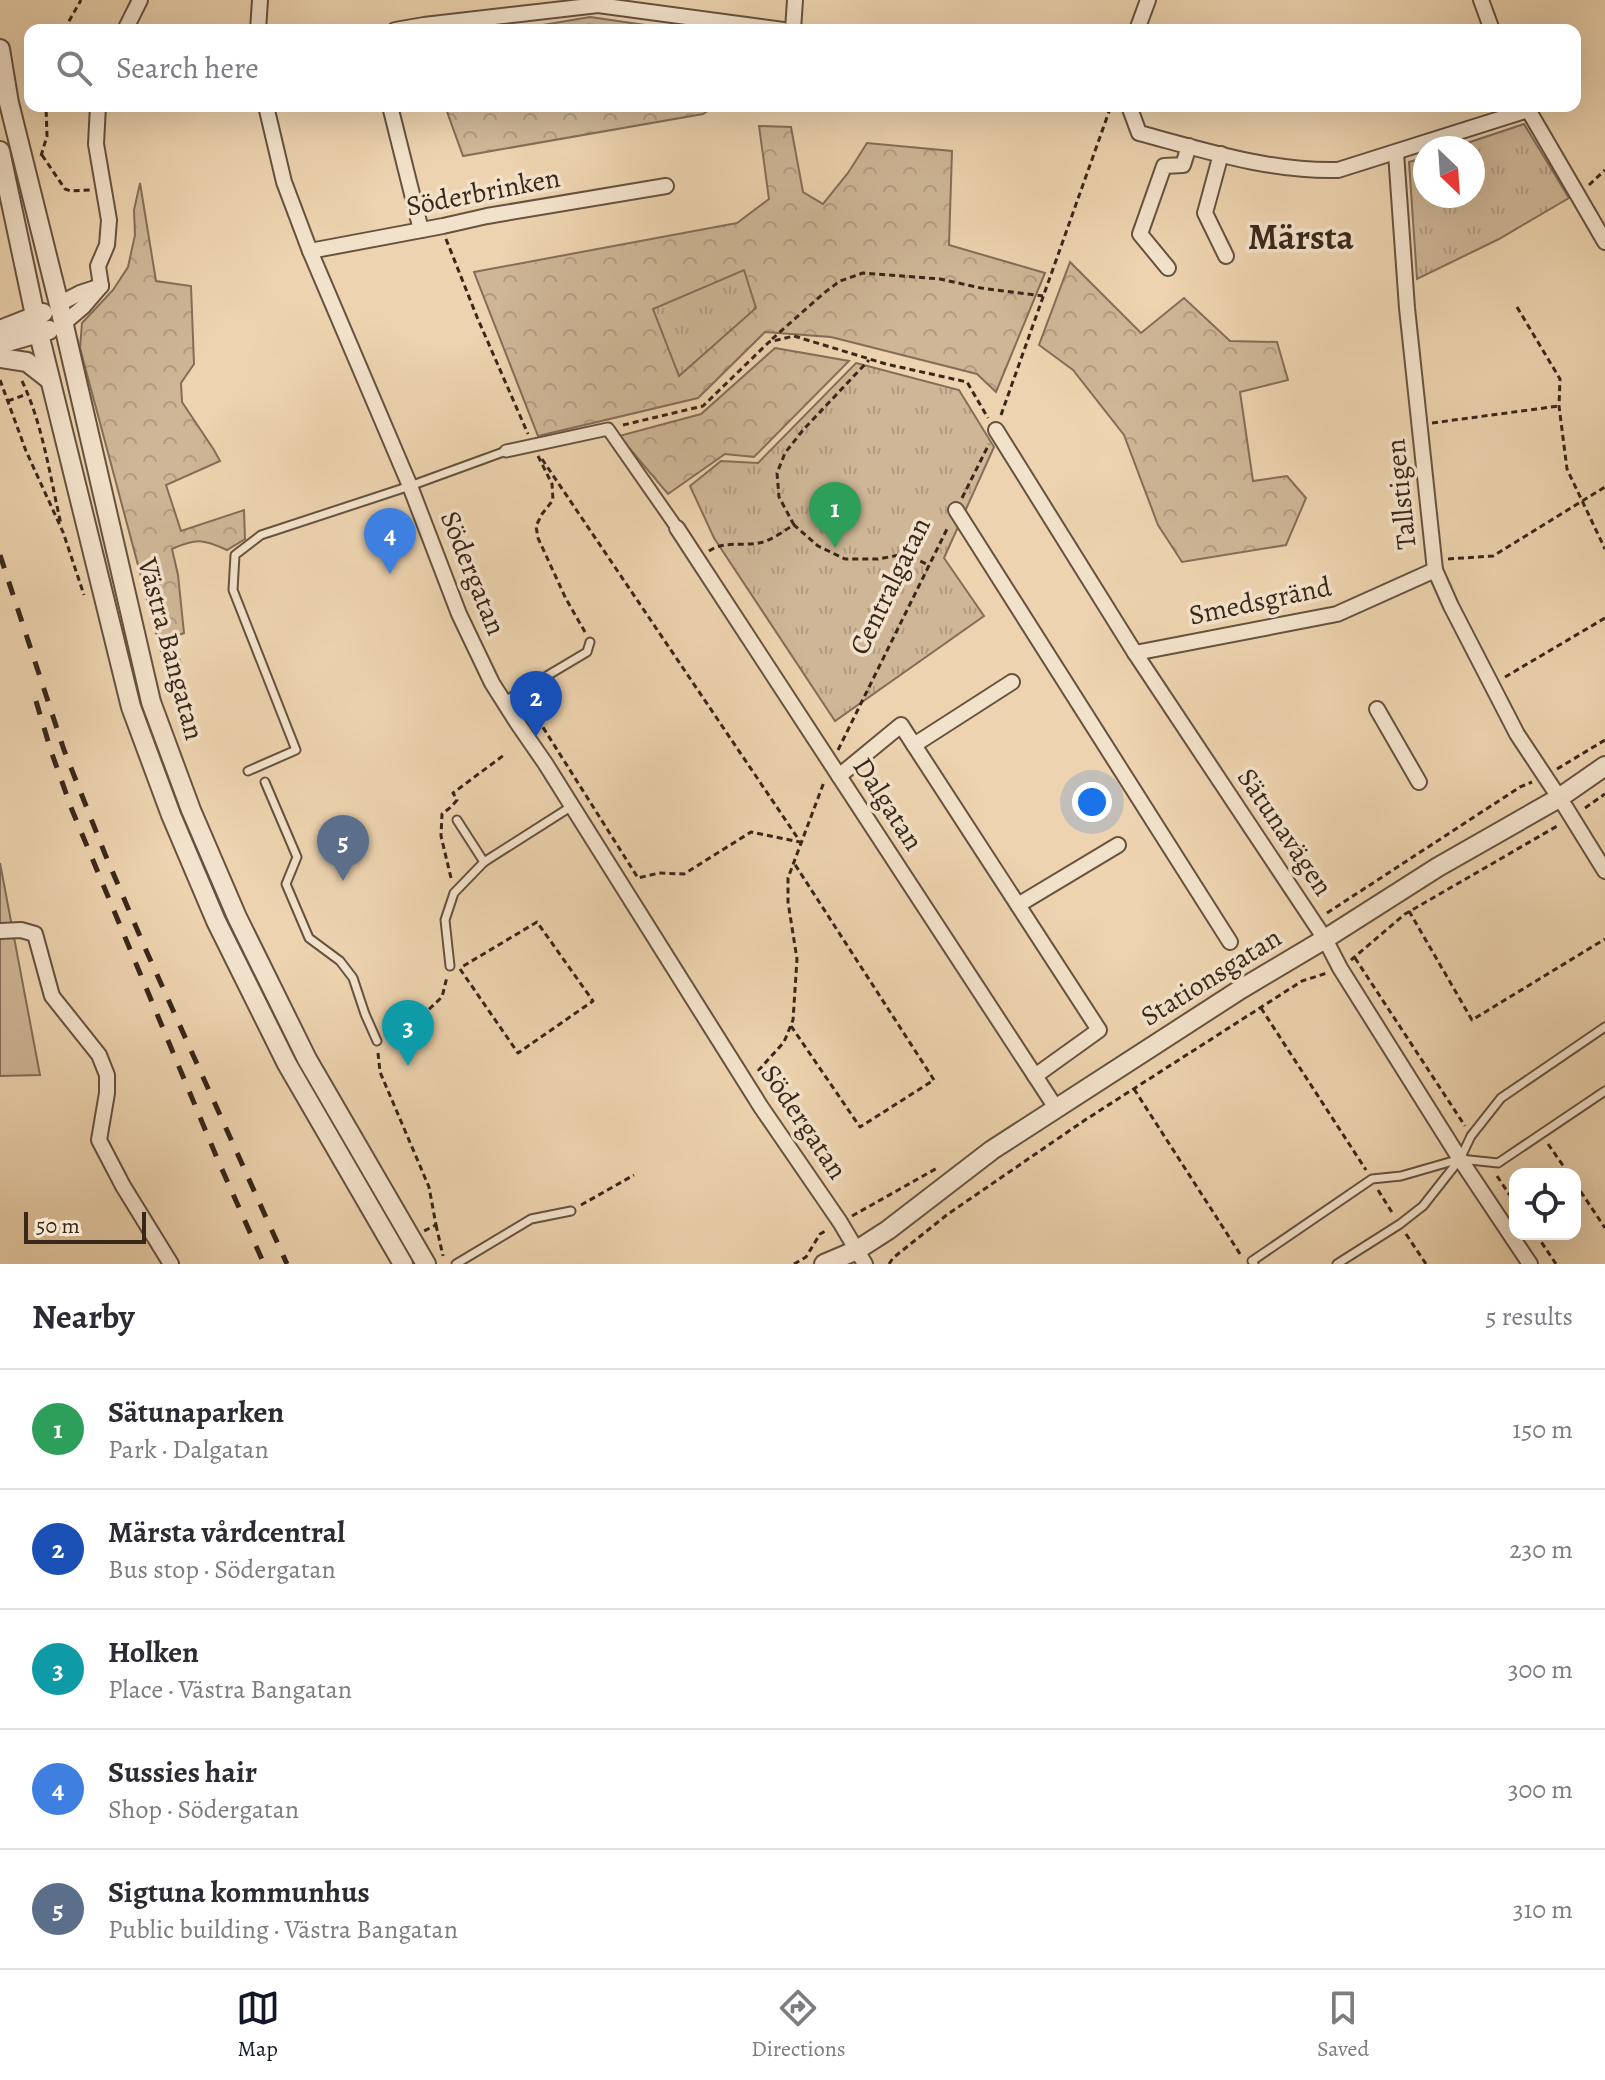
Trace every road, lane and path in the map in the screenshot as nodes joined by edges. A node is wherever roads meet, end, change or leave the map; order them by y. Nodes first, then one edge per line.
1 (81, 0) edge
2 (140, 0) edge
3 (260, 0) edge
4 (795, 0) edge
5 (1148, 0) edge
6 (1481, 0) edge
7 (67, 24) edge
8 (128, 24) edge
9 (258, 24) edge
10 (433, 24) edge
11 (739, 24) edge
12 (793, 24) edge
13 (1141, 24) edge
14 (1490, 24) edge
15 (0, 49) edge
16 (46, 112) edge
17 (98, 112) edge
18 (267, 112) edge
19 (392, 112) edge
20 (1109, 112) edge
21 (1131, 112) edge
22 (1515, 112) edge
23 (1529, 112) edge
24 (1189, 146) junction
25 (0, 151) edge
26 (1396, 153) junction
27 (1221, 154) junction
28 (42, 155) junction
29 (33, 164) dead end
30 (1605, 170) edge
31 (104, 186) junction
32 (666, 186) dead end
33 (1578, 196) junction
34 (443, 226) junction
35 (421, 230) junction
36 (1605, 242) edge
37 (310, 251) junction
38 (1226, 256) dead end
39 (1168, 268) dead end
40 (101, 286) junction
41 (1044, 296) junction
42 (59, 304) junction
43 (1517, 307) dead end
44 (63, 324) junction
45 (37, 326) junction
46 (769, 342) junction
47 (2, 347) edge
48 (869, 360) junction
49 (21, 377) dead end
50 (50, 380) junction
51 (28, 394) junction
52 (8, 401) dead end
53 (1559, 406) junction
54 (1419, 425) junction
55 (608, 429) junction
56 (996, 430) junction
57 (533, 445) junction
58 (506, 451) joint
59 (410, 486) junction
60 (1605, 487) edge
61 (1582, 500) junction
62 (956, 510) junction
63 (794, 525) junction
64 (677, 528) joint
65 (63, 532) dead end
66 (1605, 549) edge
67 (697, 559) junction
68 (929, 565) junction
69 (1435, 565) junction
70 (1605, 618) edge
71 (590, 642) joint
72 (1135, 653) junction
73 (1012, 682) dead end
74 (1492, 684) junction
75 (520, 691) junction
76 (503, 702) junction
77 (1377, 709) dead end
78 (914, 745) junction
79 (1605, 766) edge
80 (835, 770) junction
81 (248, 771) dead end
82 (265, 782) dead end
83 (1419, 782) dead end
84 (1605, 794) edge
85 (1559, 798) junction
86 (572, 806) junction
87 (1572, 817) junction
88 (457, 820) dead end
89 (800, 842) junction
90 (1118, 845) dead end
91 (484, 862) junction
92 (793, 862) junction
93 (1605, 871) edge
94 (1018, 905) junction
95 (1409, 911) junction
96 (0, 931) edge
97 (1325, 939) junction
98 (1605, 939) edge
99 (1230, 942) dead end
100 (448, 953) junction
101 (1355, 958) junction
102 (450, 966) joint
103 (1340, 968) junction
104 (459, 969) junction
105 (1260, 1007) junction
106 (791, 1026) junction
107 (1605, 1027) edge
108 (377, 1041) junction
109 (1035, 1076) junction
110 (746, 1083) junction
111 (1133, 1087) junction
112 (1605, 1091) edge
113 (1056, 1108) junction
114 (1541, 1134) junction
115 (1471, 1136) junction
116 (1460, 1159) junction
117 (1489, 1163) junction
118 (1565, 1168) edge
119 (634, 1175) dead end
120 (1372, 1179) junction
121 (1581, 1192) edge
122 (1509, 1194) edge
123 (571, 1211) joint
124 (1400, 1224) junction
125 (436, 1225) junction
126 (1605, 1228) edge
127 (408, 1232) junction
128 (1540, 1240) edge
129 (856, 1259) edge
130 (171, 1264) edge
131 (403, 1264) edge
132 (426, 1264) edge
133 (444, 1264) edge
134 (456, 1264) edge
135 (824, 1264) edge
136 (889, 1264) edge
137 (1247, 1264) edge
138 (1254, 1264) edge
139 (1337, 1264) edge
140 (1426, 1264) edge
141 (1530, 1264) edge
142 (1556, 1264) edge

1 - 7 path
2 - 8 street
3 - 9 street
4 - 12 street
5 - 13 street
6 - 14 street
10 - 11 street
15 - 42 street, Västra Bangatan
16 - 28 path
17 - 31 street
18 - 37 street, Södergatan
19 - 35 street
20 - 41 path, Centralgatan
21 - 24 street
22 - 26 street
23 - 33 street
24 - 27 street
24 - 39 street
25 - 45 street, Västra Bangatan
26 - 27 street
26 - 54 street, Tallstigen
27 - 38 street
28 - 29 path
28 - 31 path
30 - 33 path
31 - 40 street
32 - 34 street, Söderbrinken
33 - 36 street
34 - 35 street, Söderbrinken
34 - 57 path
35 - 37 street, Söderbrinken
37 - 59 street, Södergatan
40 - 42 street
40 - 44 street
41 - 46 path
41 - 56 path, Centralgatan
42 - 44 street, Västra Bangatan
42 - 45 street
43 - 53 path
44 - 45 street
44 - 127 street, Västra Bangatan
45 - 47 street
45 - 50 street, Västra Bangatan
46 - 48 path
46 - 55 path
47 - 50 street
48 - 56 path
48 - 63 path
49 - 51 path
50 - 131 street, Västra Bangatan
51 - 52 path
51 - 65 path
53 - 54 path
53 - 61 path
54 - 69 street, Tallstigen
55 - 57 street
55 - 64 street
56 - 62 path, Centralgatan
56 - 72 street, Sätunavägen
57 - 58 street
57 - 71 path
57 - 89 path
58 - 59 lane
59 - 76 street, Södergatan
59 - 81 lane
60 - 61 path
61 - 66 path
61 - 69 path
62 - 68 path, Centralgatan
62 - 99 street
63 - 67 path
63 - 68 path
64 - 67 street, Dalgatan
67 - 80 street, Dalgatan
68 - 80 path, Centralgatan
69 - 72 street, Smedsgränd
69 - 74 street, Tallstigen
70 - 74 path
71 - 75 lane
72 - 97 street, Sätunavägen
73 - 78 street
74 - 85 street, Tallstigen
75 - 76 lane
75 - 89 path
76 - 86 street, Södergatan
77 - 83 street
78 - 80 street
78 - 94 street
79 - 85 street, Stationsgatan
80 - 89 path, Centralgatan
80 - 109 street, Dalgatan
82 - 108 lane
84 - 87 path
85 - 87 street, Tallstigen
85 - 97 street, Stationsgatan
86 - 91 lane
86 - 110 street, Södergatan
87 - 93 street, Tallstigen
87 - 95 path
88 - 91 lane
89 - 92 path, Centralgatan
90 - 94 street
91 - 100 lane
92 - 106 path, Centralgatan
92 - 106 path
94 - 109 street
95 - 98 path
95 - 101 path
96 - 130 street
97 - 103 street, Sätunavägen
97 - 113 street, Stationsgatan
100 - 102 lane
100 - 104 path
101 - 103 path
101 - 115 path
102 - 108 path
103 - 105 path
103 - 116 street, Sätunavägen
104 - 104 path
105 - 111 path
105 - 120 path
106 - 110 path, Centralgatan
107 - 115 lane
108 - 125 path
109 - 113 street, Dalgatan
110 - 129 street, Södergatan
111 - 136 path
111 - 137 path
112 - 114 lane
113 - 129 street, Stationsgatan
114 - 117 lane
114 - 118 path
115 - 116 lane
116 - 117 lane
116 - 120 lane
116 - 124 lane
116 - 141 street, Sätunavägen
117 - 122 path
119 - 123 path
120 - 124 path
120 - 138 lane
121 - 126 path
123 - 134 lane
124 - 139 lane
124 - 140 path
125 - 127 path
125 - 133 path
127 - 132 street, Västra Bangatan
128 - 142 path
129 - 135 street, Stationsgatan

